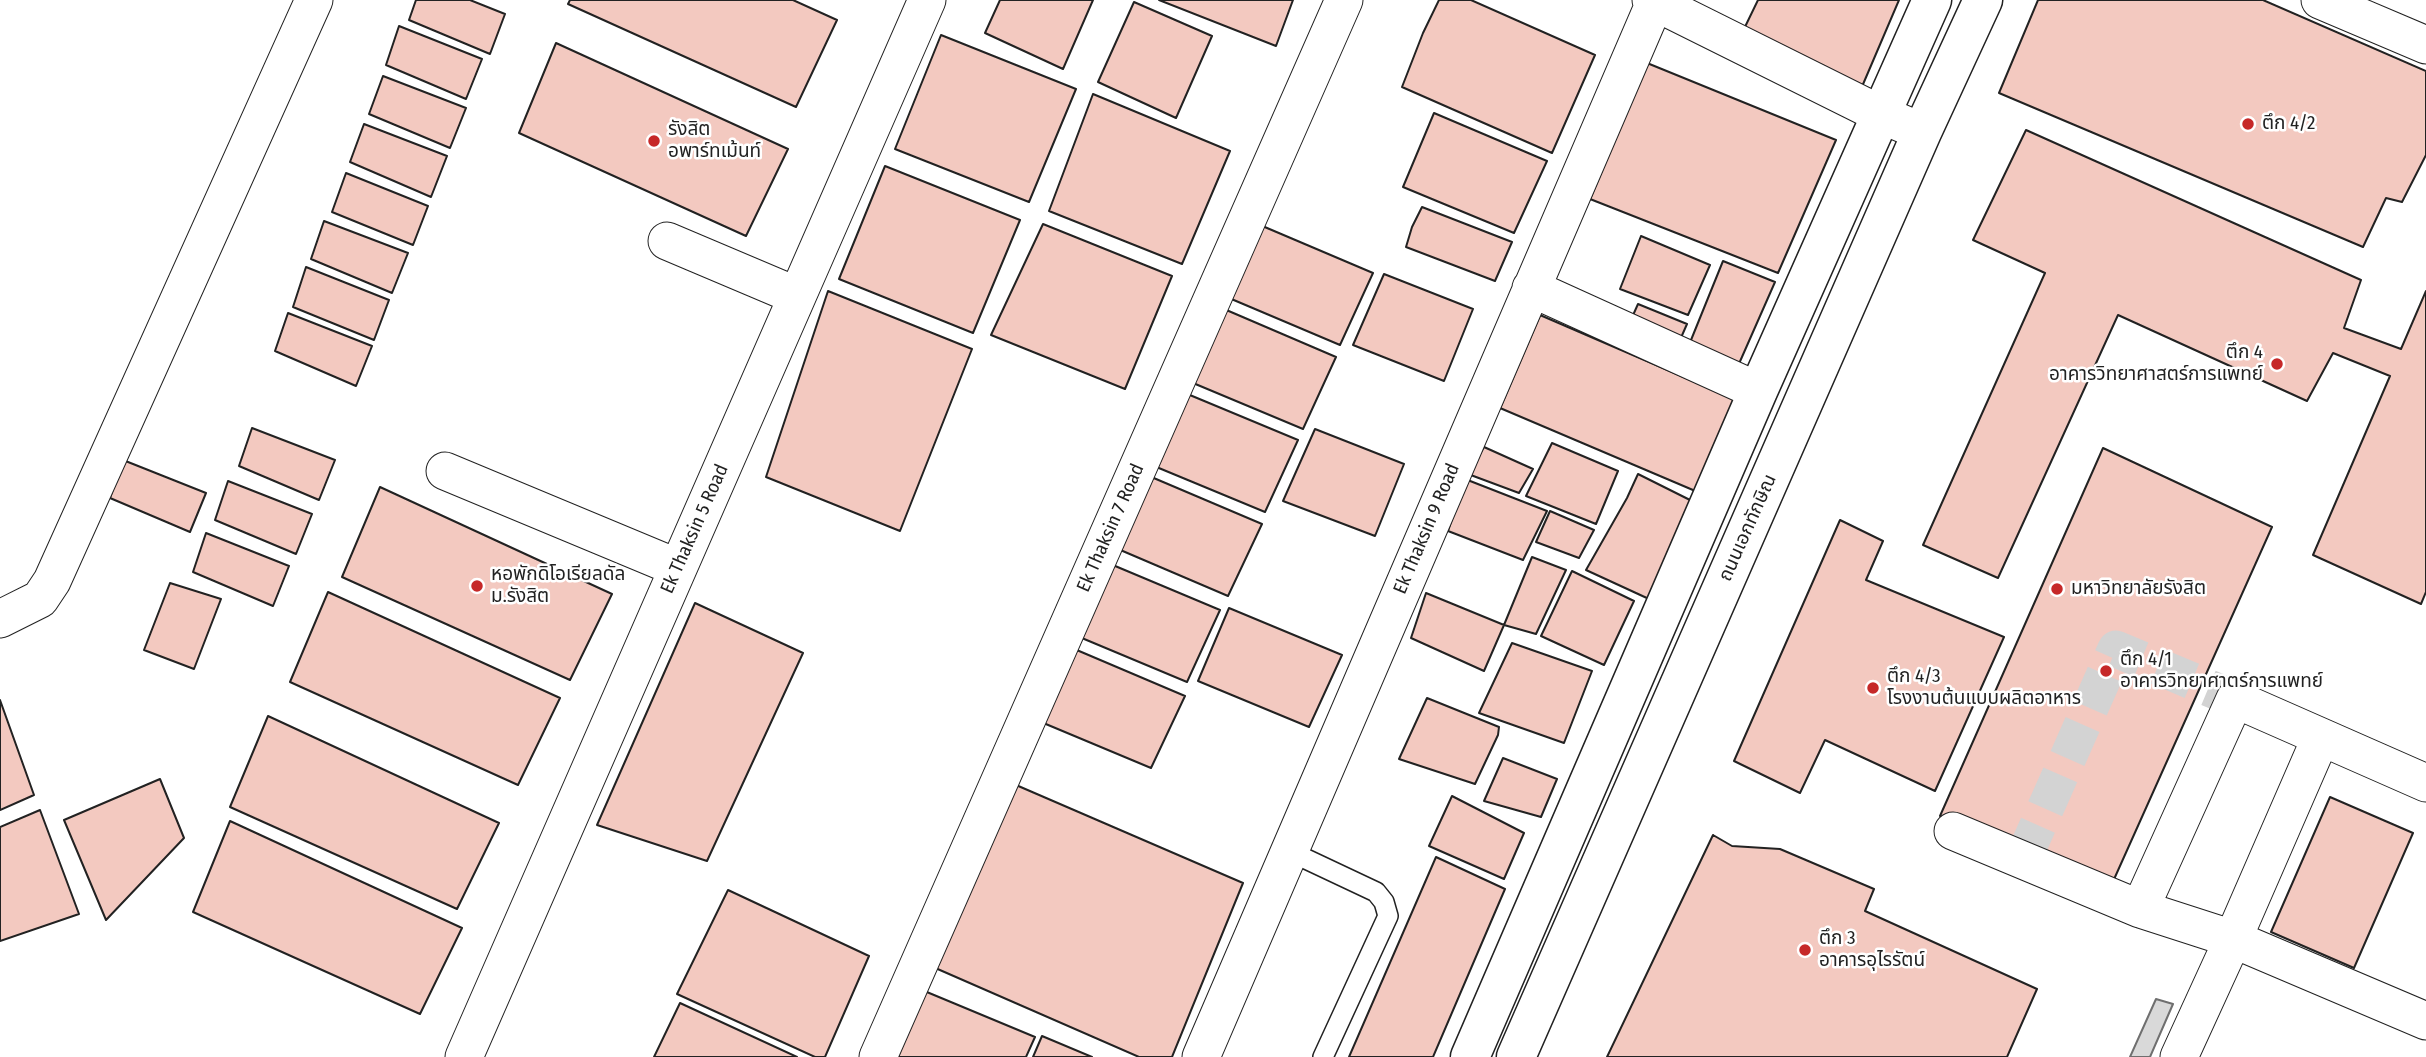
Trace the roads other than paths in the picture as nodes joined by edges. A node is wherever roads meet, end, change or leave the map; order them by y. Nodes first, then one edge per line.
1 (314, 0) edge
2 (927, 0) edge
3 (1344, 0) edge
4 (1933, 0) edge
5 (1983, 0) edge
6 (2320, 0) edge
7 (1653, 1) edge
8 (2426, 45) edge
9 (1880, 114) junction
10 (1922, 132) junction
11 (667, 240) dead end
12 (1531, 288) junction
13 (797, 296) junction
14 (1758, 391) junction
15 (445, 471) dead end
16 (678, 568) junction
17 (0, 619) edge
18 (2321, 737) junction
19 (2426, 783) edge
20 (1953, 831) dead end
21 (1289, 851) junction
22 (2140, 909) junction
23 (2232, 939) junction
24 (2426, 1021) edge
25 (464, 1057) edge
26 (878, 1057) edge
27 (1200, 1057) edge
28 (1323, 1057) edge
29 (1470, 1057) edge
30 (1516, 1057) edge
31 (2179, 1057) edge

1 - 17 street
2 - 13 street, Ek Thaksin 5 Road
3 - 26 street, Ek Thaksin 7 Road
4 - 9 street
5 - 10 street, ถนนเอกทักษิณ
6 - 8 street
7 - 9 street
7 - 12 street, Ek Thaksin 9 Road
9 - 10 street
9 - 14 street
10 - 30 street, ถนนเอกทักษิณ
11 - 13 street
12 - 14 street
12 - 21 street, Ek Thaksin 9 Road
13 - 16 street, Ek Thaksin 5 Road
14 - 29 street
15 - 16 street
16 - 25 street, Ek Thaksin 5 Road
18 - 19 street
18 - 22 street
18 - 23 street
20 - 22 street
21 - 27 street, Ek Thaksin 9 Road
21 - 28 lane
22 - 23 street
23 - 24 street
23 - 31 street

